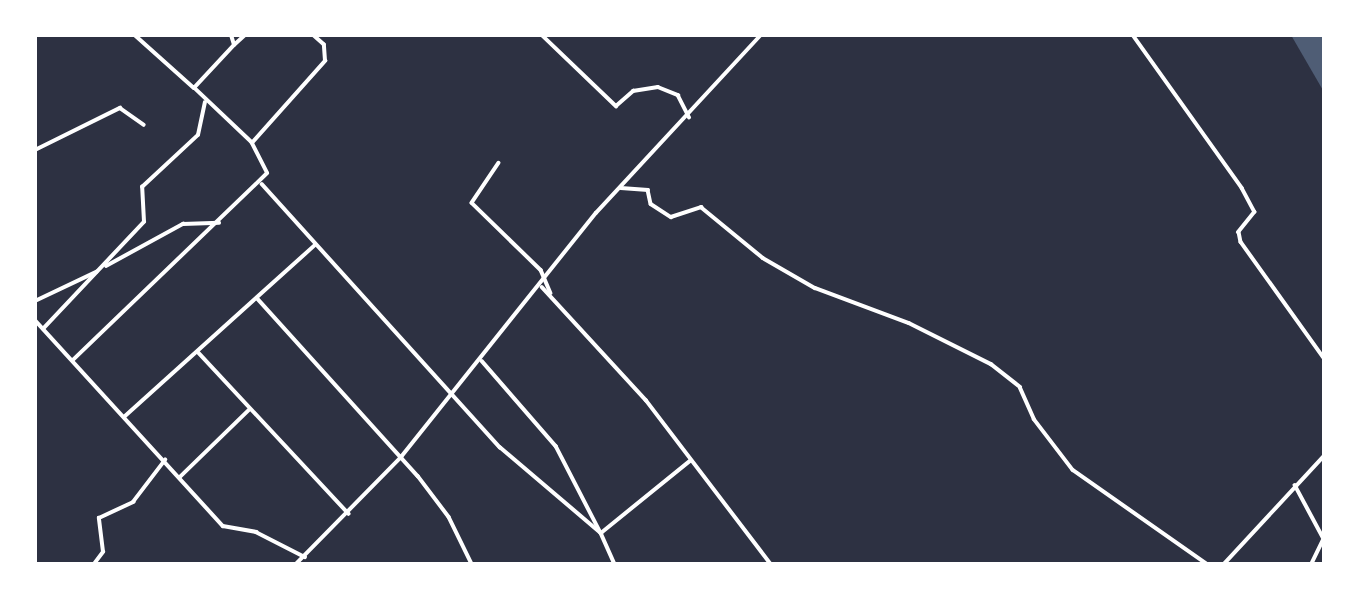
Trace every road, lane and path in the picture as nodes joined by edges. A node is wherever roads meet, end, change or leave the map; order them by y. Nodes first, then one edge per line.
1 (135, 35) edge
2 (232, 35) edge
3 (245, 35) edge
4 (313, 35) edge
5 (542, 35) edge
6 (761, 35) edge
7 (1133, 35) edge
8 (234, 45) junction
9 (194, 88) junction
10 (205, 103) junction
11 (689, 117) junction
12 (144, 125) dead end
13 (252, 143) junction
14 (35, 150) edge
15 (499, 163) dead end
16 (262, 184) junction
17 (621, 188) junction
18 (219, 223) junction
19 (316, 244) junction
20 (99, 270) junction
21 (547, 279) junction
22 (542, 287) junction
23 (551, 293) junction
24 (257, 298) junction
25 (35, 301) edge
26 (35, 320) edge
27 (43, 329) junction
28 (198, 351) junction
29 (1324, 358) edge
30 (73, 360) junction
31 (482, 361) junction
32 (454, 395) junction
33 (249, 410) junction
34 (124, 417) junction
35 (1324, 456) edge
36 (401, 457) junction
37 (165, 460) junction
38 (690, 461) junction
39 (180, 477) junction
40 (1295, 485) junction
41 (349, 514) junction
42 (601, 533) junction
43 (305, 557) junction
44 (94, 564) edge
45 (296, 564) edge
46 (472, 564) edge
47 (615, 564) edge
48 (771, 564) edge
49 (1207, 564) edge
50 (1224, 564) edge
51 (1312, 564) edge

1 - 9 street
2 - 8 street
3 - 8 street
4 - 13 street
5 - 11 street
6 - 11 street
7 - 29 street
8 - 9 street
9 - 10 street
10 - 13 street
10 - 20 street
11 - 17 street
12 - 14 street
13 - 16 street
15 - 21 street
16 - 18 street
16 - 19 street
17 - 21 street
17 - 49 street
18 - 20 street
18 - 30 street
19 - 24 street
19 - 32 street
20 - 25 street
20 - 27 street
21 - 22 street
21 - 23 street
22 - 23 street
22 - 31 street
23 - 38 street
24 - 28 street
24 - 36 street
26 - 27 street
27 - 30 street
28 - 33 street
28 - 34 street
30 - 34 street
31 - 32 street
31 - 42 street
32 - 36 street
32 - 42 street
33 - 39 street
33 - 41 street
34 - 37 street
35 - 40 street
36 - 41 street
36 - 46 street
37 - 39 street
37 - 44 street
38 - 42 street
38 - 48 street
39 - 43 street
40 - 50 street
40 - 51 street
41 - 43 street
42 - 47 street
43 - 45 street

